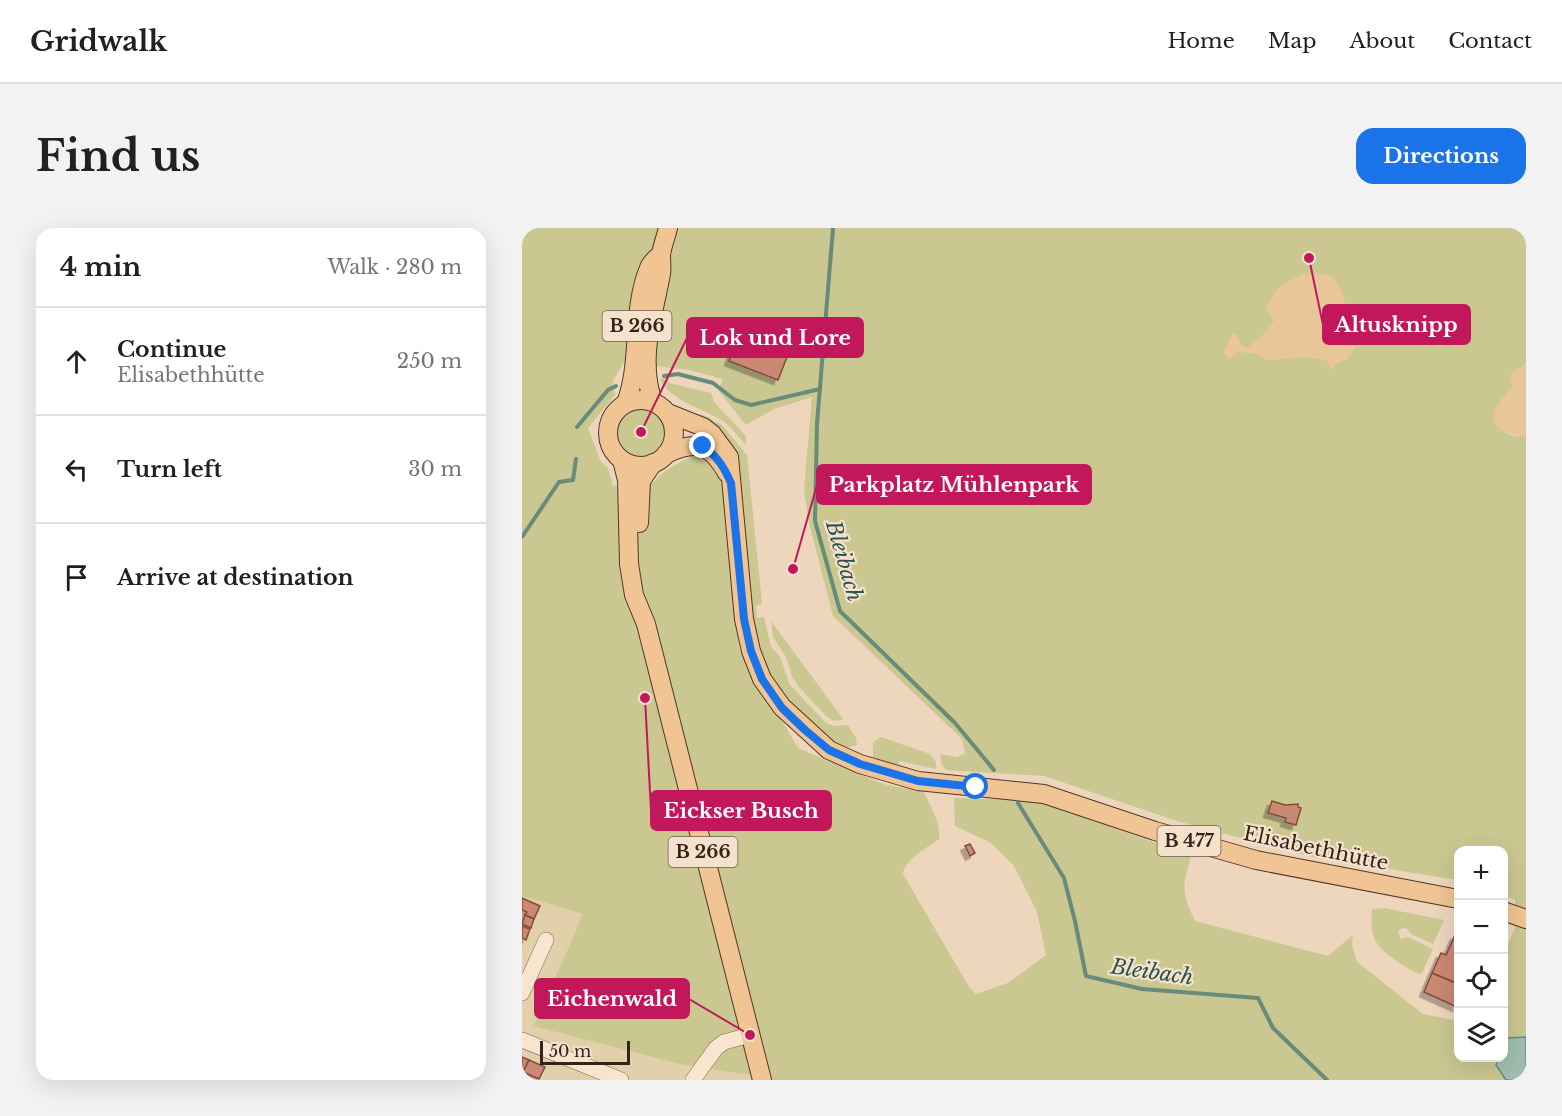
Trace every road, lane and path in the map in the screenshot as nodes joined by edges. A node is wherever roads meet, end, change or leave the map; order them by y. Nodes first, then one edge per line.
1 (668, 228) edge
2 (661, 254) junction
3 (626, 403) junction
4 (661, 408) junction
5 (660, 459) junction
6 (622, 460) junction
7 (731, 483) junction
8 (646, 624) junction
9 (1454, 898) edge
10 (1508, 913) edge
11 (1526, 919) edge
12 (546, 940) dead end
13 (522, 993) edge
14 (750, 1035) junction
15 (522, 1040) edge
16 (621, 1080) edge
17 (693, 1080) edge
18 (762, 1080) edge

1 - 2 main road, B 266
2 - 3 main road, B 266
2 - 4 main road, B 266
3 - 4 main road
3 - 6 main road
4 - 5 main road
4 - 7 main road, B 477
5 - 6 main road
5 - 7 main road, B 477
5 - 8 main road, B 266
6 - 8 main road, B 266
7 - 9 main road, Elisabethhütte / B 477
8 - 14 main road, B 266
10 - 11 main road
12 - 13 street
14 - 17 street
14 - 18 main road, B 266
15 - 16 street

